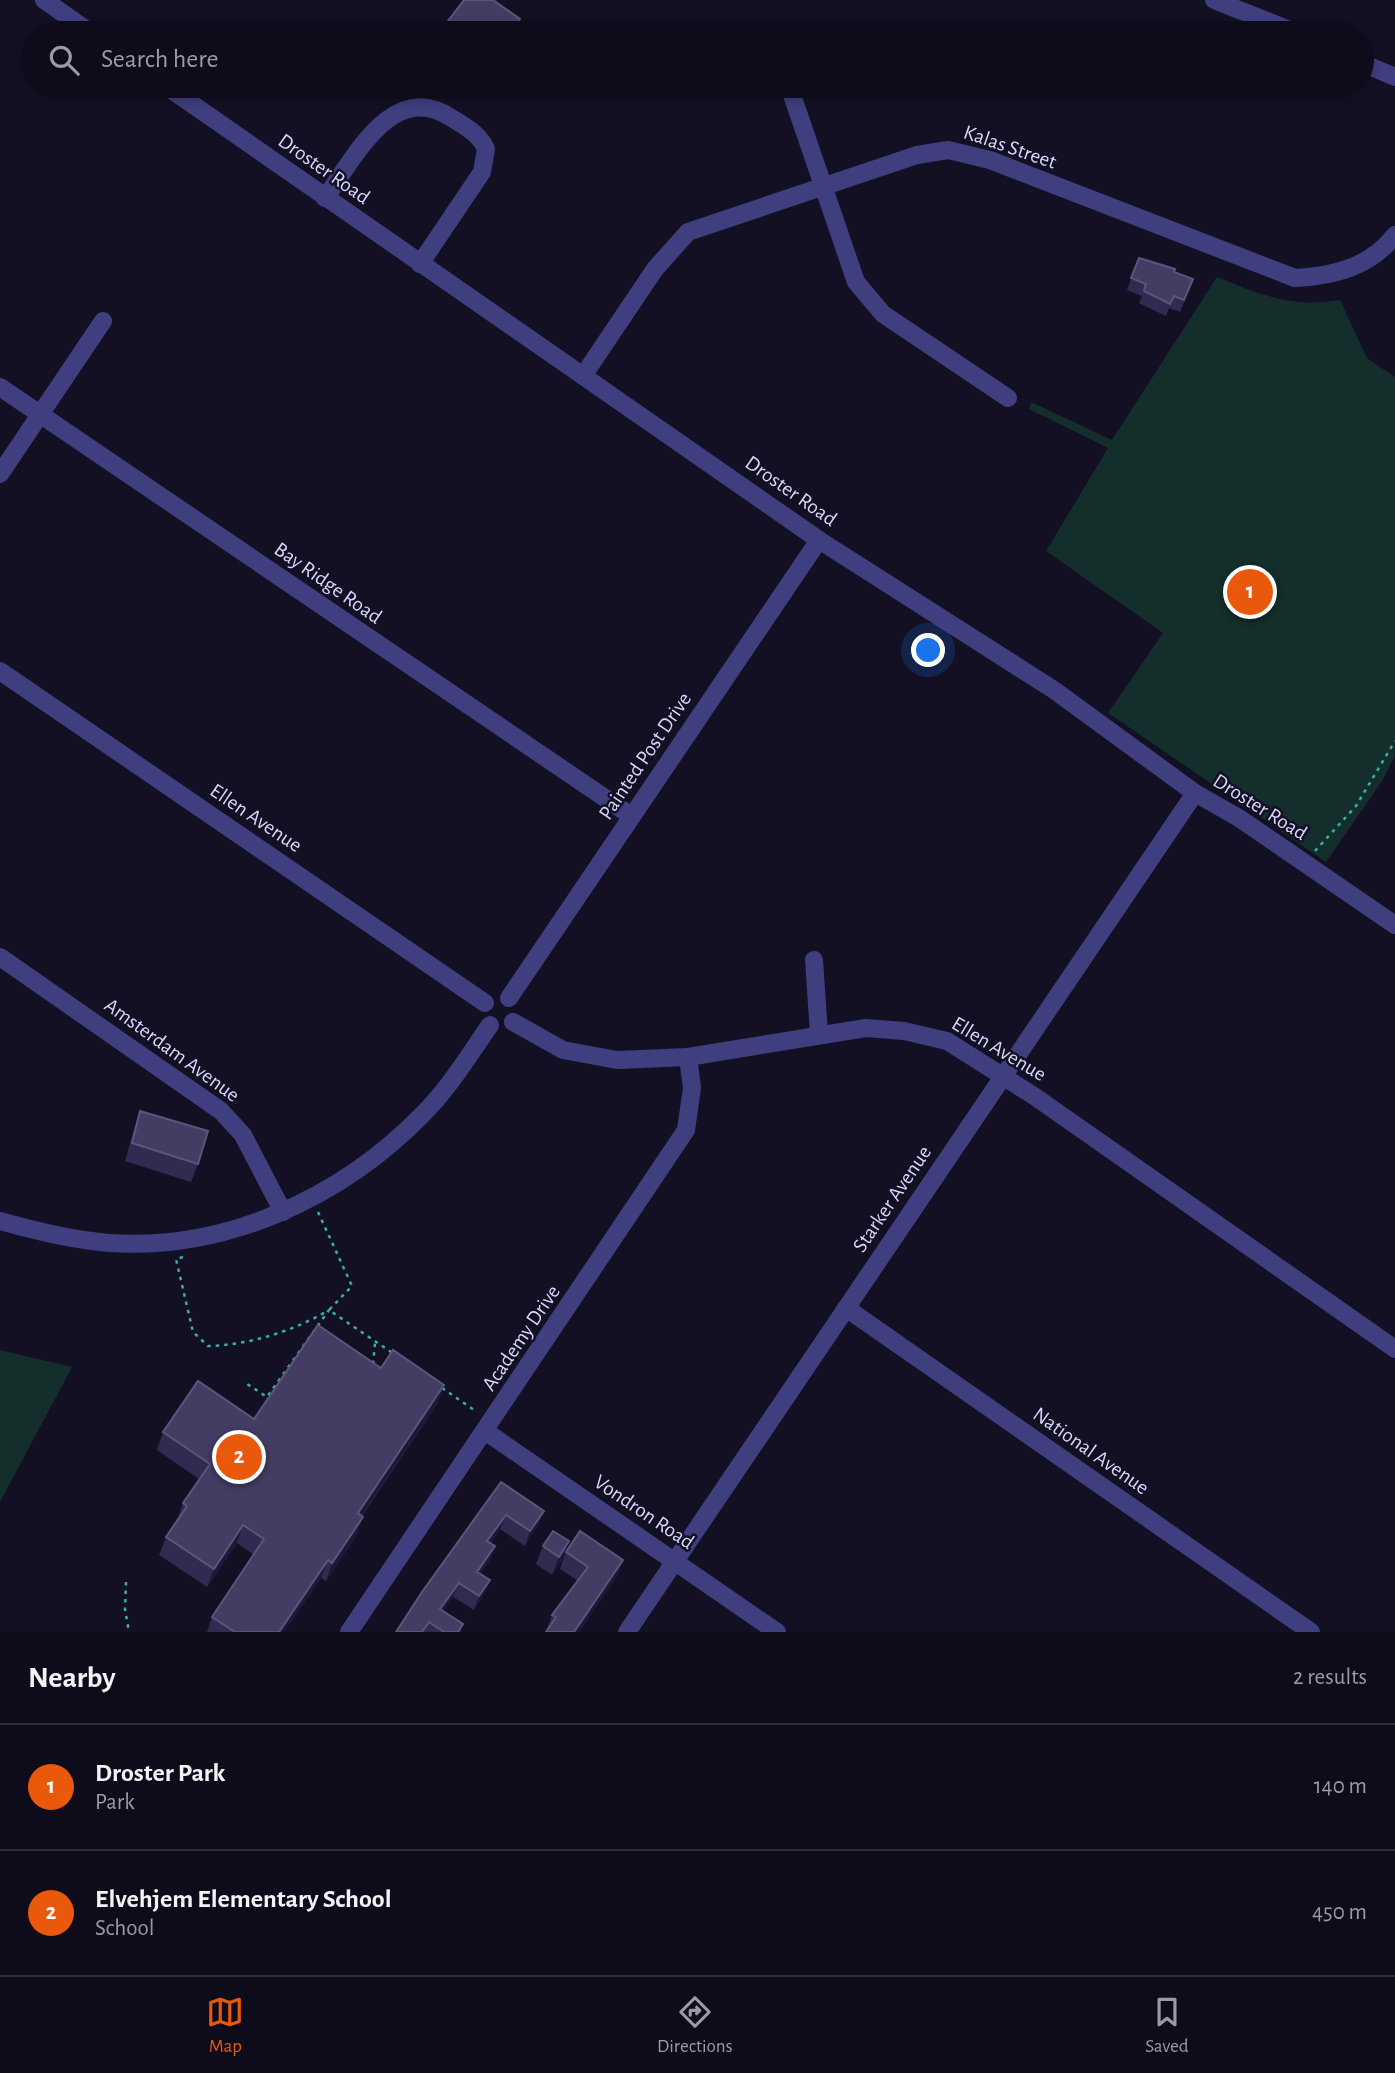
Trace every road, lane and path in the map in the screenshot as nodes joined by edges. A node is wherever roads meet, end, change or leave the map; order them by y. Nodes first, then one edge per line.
1 (44, 0) edge
2 (1214, 0) edge
3 (74, 21) edge
4 (1267, 21) edge
5 (1374, 68) edge
6 (1395, 77) edge
7 (183, 98) edge
8 (793, 98) edge
9 (822, 187) junction
10 (326, 198) junction
11 (1395, 235) edge
12 (420, 264) junction
13 (103, 321) dead end
14 (583, 376) junction
15 (0, 387) edge
16 (1008, 398) dead end
17 (41, 415) junction
18 (0, 474) edge
19 (820, 540) junction
20 (0, 671) edge
21 (1395, 741) edge
22 (1195, 793) junction
23 (630, 815) junction
24 (1304, 862) junction
25 (1395, 925) edge
26 (0, 957) edge
27 (814, 960) dead end
28 (509, 998) junction
29 (485, 1003) junction
30 (513, 1022) junction
31 (490, 1025) junction
32 (819, 1034) junction
33 (688, 1057) junction
34 (1002, 1076) junction
35 (312, 1197) junction
36 (283, 1212) junction
37 (0, 1221) edge
38 (186, 1256) dead end
39 (846, 1308) junction
40 (329, 1310) junction
41 (375, 1341) junction
42 (1395, 1349) edge
43 (397, 1357) edge
44 (372, 1374) edge
45 (431, 1380) edge
46 (247, 1384) dead end
47 (477, 1412) dead end
48 (485, 1431) junction
49 (675, 1560) junction
50 (126, 1582) dead end
51 (129, 1632) edge
52 (349, 1632) edge
53 (627, 1632) edge
54 (777, 1632) edge
55 (1311, 1632) edge

1 - 3 street
2 - 4 street
5 - 6 street
7 - 10 street, Droster Road
8 - 9 street
9 - 11 street, Kalas Street
9 - 14 street, Kalas Street
9 - 16 street
10 - 12 street, Droster Road
10 - 12 street
12 - 14 street, Droster Road
13 - 17 street
14 - 19 street, Droster Road
15 - 17 street, Bay Ridge Road
17 - 18 street
17 - 23 street, Bay Ridge Road
19 - 22 street, Droster Road
19 - 23 street, Painted Post Drive
20 - 29 street, Ellen Avenue
21 - 24 path
22 - 24 street, Droster Road
22 - 34 street, Starker Avenue
23 - 28 street, Painted Post Drive
24 - 25 street, Droster Road
26 - 36 street, Amsterdam Avenue
27 - 32 street
28 - 29 street
28 - 30 street
29 - 31 street
30 - 31 street
30 - 33 street, Ellen Avenue
31 - 35 street
32 - 33 street, Ellen Avenue
32 - 34 street, Ellen Avenue
33 - 48 street, Academy Drive
34 - 39 street, Starker Avenue
34 - 42 street, Ellen Avenue
35 - 36 street
35 - 40 path
36 - 37 street
38 - 40 path
39 - 49 street, Starker Avenue
39 - 55 street, National Avenue
40 - 41 path
40 - 46 path
41 - 43 path
41 - 44 path
45 - 47 path
48 - 49 street, Vondron Road
48 - 52 street, Academy Drive
49 - 53 street, Starker Avenue
49 - 54 street, Vondron Road
50 - 51 path

